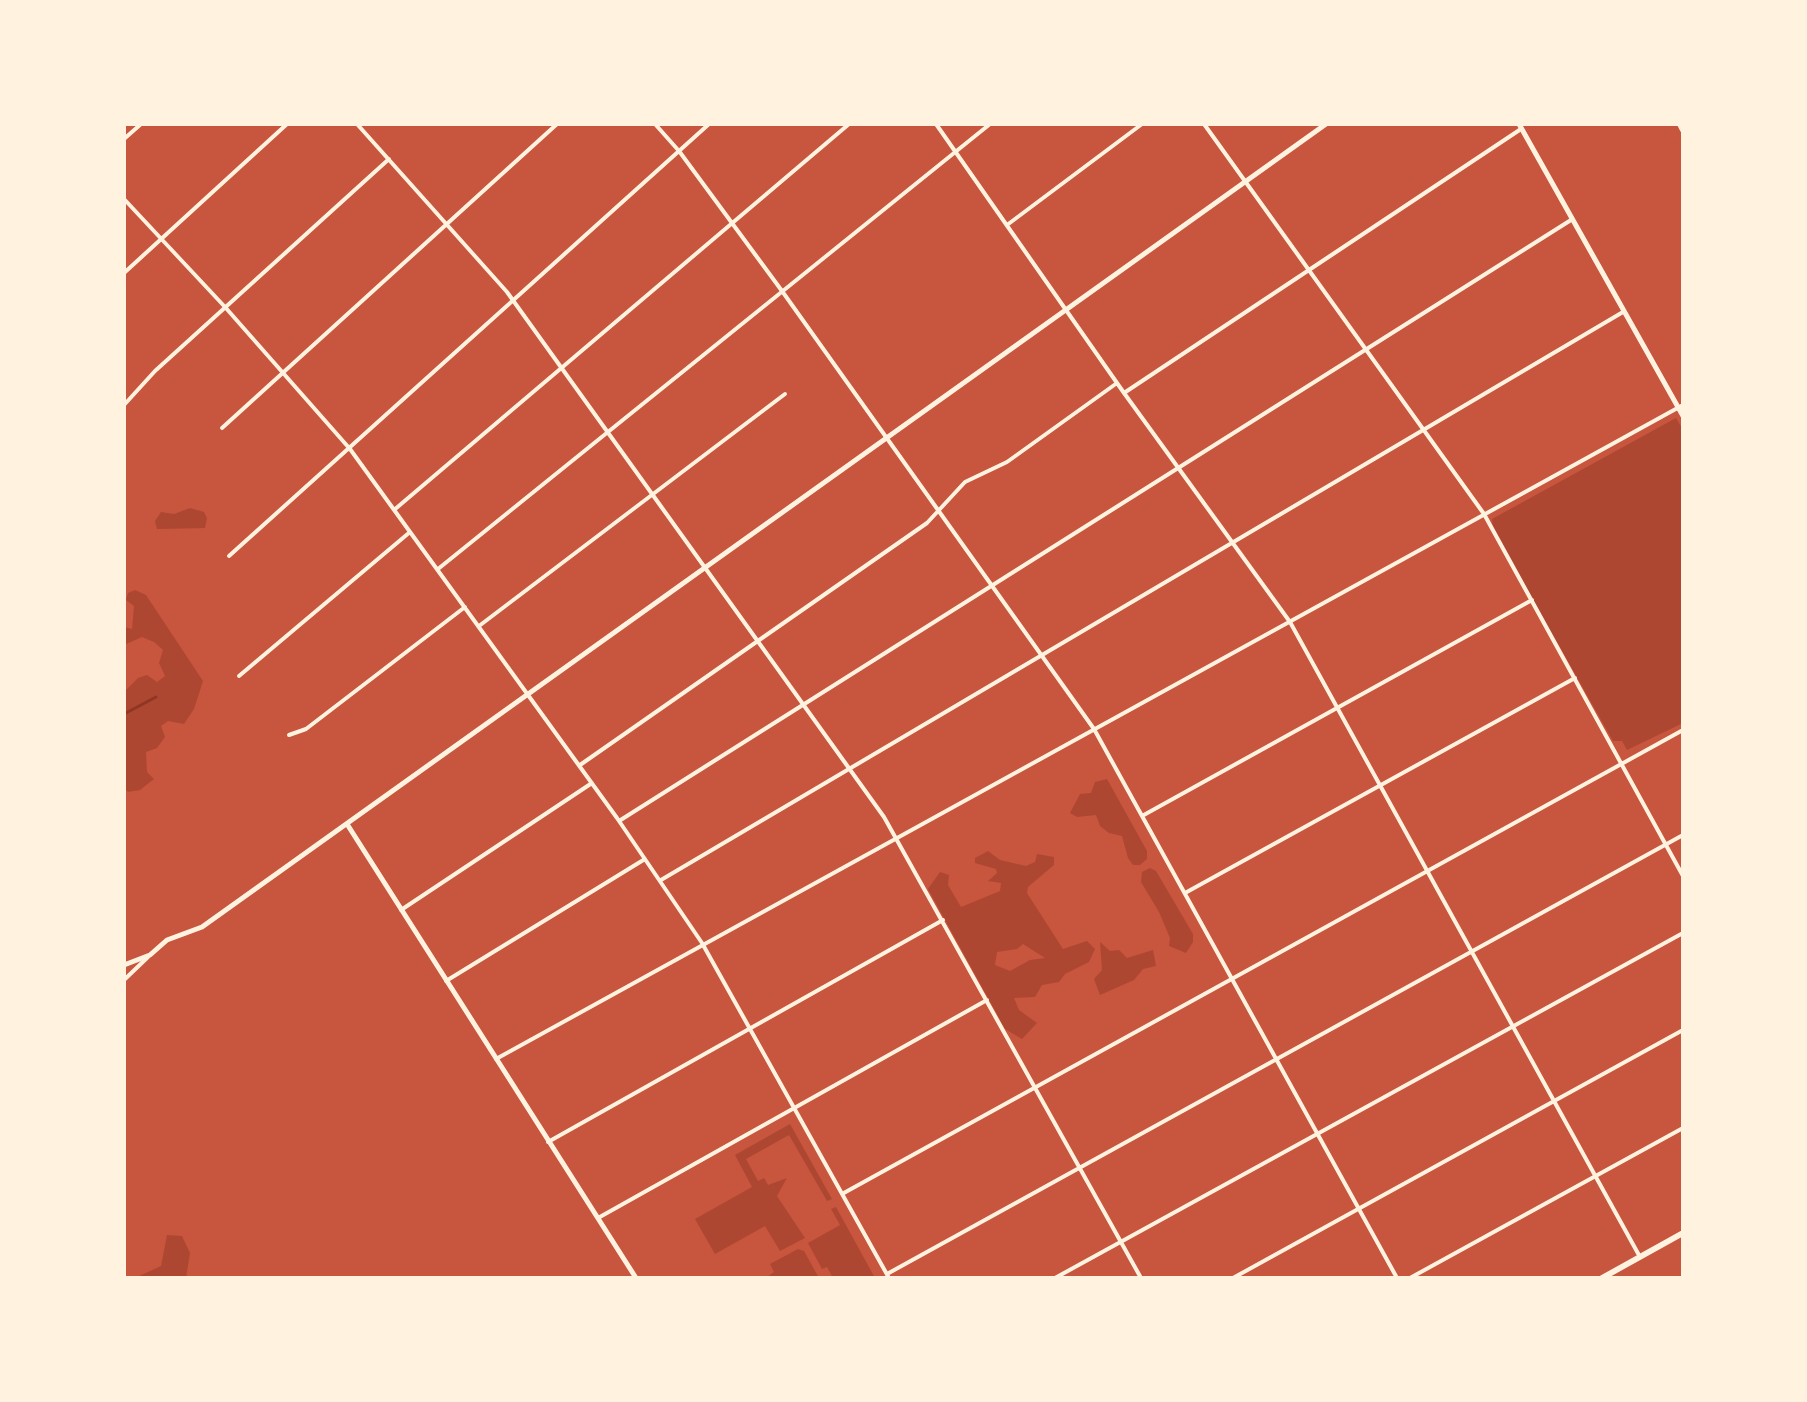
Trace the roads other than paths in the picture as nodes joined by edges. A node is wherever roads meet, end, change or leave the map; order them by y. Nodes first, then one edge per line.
1 (141, 124) edge
2 (287, 124) edge
3 (357, 124) edge
4 (557, 124) edge
5 (655, 124) edge
6 (709, 124) edge
7 (849, 124) edge
8 (936, 124) edge
9 (990, 124) edge
10 (1142, 124) edge
11 (1204, 124) edge
12 (1326, 124) edge
13 (1680, 124) edge
14 (1520, 126) edge
15 (1683, 130) edge
16 (124, 139) edge
17 (679, 151) junction
18 (956, 152) junction
19 (389, 159) junction
20 (1245, 181) junction
21 (124, 199) edge
22 (1571, 220) junction
23 (732, 224) junction
24 (449, 225) junction
25 (1007, 225) junction
26 (161, 239) junction
27 (1309, 270) junction
28 (124, 273) edge
29 (782, 291) junction
30 (514, 302) junction
31 (225, 307) junction
32 (1066, 308) junction
33 (1623, 312) junction
34 (1367, 350) junction
35 (562, 371) junction
36 (285, 374) junction
37 (1117, 383) junction
38 (1124, 393) junction
39 (785, 394) dead end
40 (124, 405) edge
41 (1681, 406) edge
42 (1683, 416) edge
43 (222, 428) dead end
44 (1423, 428) junction
45 (606, 433) junction
46 (885, 438) junction
47 (350, 449) junction
48 (1181, 469) junction
49 (652, 496) junction
50 (394, 510) junction
51 (939, 513) junction
52 (1484, 514) junction
53 (410, 532) junction
54 (1234, 543) junction
55 (229, 556) dead end
56 (705, 568) junction
57 (437, 569) junction
58 (991, 586) junction
59 (1532, 600) junction
60 (465, 607) junction
61 (1290, 622) junction
62 (479, 626) junction
63 (759, 642) junction
64 (1041, 656) junction
65 (239, 676) dead end
66 (1575, 678) junction
67 (527, 694) junction
68 (803, 703) junction
69 (1337, 707) junction
70 (1094, 729) junction
71 (1683, 730) edge
72 (289, 735) dead end
73 (1622, 764) junction
74 (579, 766) junction
75 (849, 768) junction
76 (592, 783) junction
77 (1380, 785) junction
78 (1142, 816) junction
79 (619, 821) junction
80 (347, 824) junction
81 (1683, 835) edge
82 (897, 837) junction
83 (1667, 847) junction
84 (645, 859) junction
85 (1427, 870) junction
86 (1683, 876) edge
87 (660, 880) junction
88 (1185, 893) junction
89 (401, 910) junction
90 (943, 920) junction
91 (1683, 933) edge
92 (702, 943) junction
93 (1473, 953) junction
94 (150, 955) junction
95 (124, 965) edge
96 (1232, 977) junction
97 (124, 980) edge
98 (446, 981) junction
99 (987, 1000) junction
100 (1514, 1027) junction
101 (752, 1030) junction
102 (1683, 1030) edge
103 (496, 1059) junction
104 (1277, 1060) junction
105 (1035, 1086) junction
106 (1554, 1101) junction
107 (795, 1108) junction
108 (1683, 1128) edge
109 (1317, 1134) junction
110 (548, 1142) junction
111 (1080, 1168) junction
112 (1595, 1176) junction
113 (842, 1194) junction
114 (1358, 1208) junction
115 (598, 1219) junction
116 (1683, 1233) edge
117 (1121, 1242) junction
118 (1640, 1257) junction
119 (888, 1276) edge
120 (636, 1278) edge
121 (1055, 1278) edge
122 (1141, 1278) edge
123 (1233, 1278) edge
124 (1397, 1278) edge
125 (1410, 1278) edge
126 (1602, 1278) edge

1 - 16 street
2 - 26 street
3 - 19 street
4 - 24 street
5 - 17 street
6 - 17 street
7 - 23 street
8 - 18 street
9 - 18 street
10 - 25 street
11 - 20 street
12 - 20 street
13 - 15 main road
14 - 22 street
14 - 27 street
17 - 23 street
17 - 30 street
18 - 25 street
18 - 29 street
19 - 24 street
19 - 31 street
20 - 27 street
20 - 32 street
21 - 26 street
22 - 33 street
22 - 34 street
23 - 29 street
23 - 35 street
24 - 30 street
24 - 36 street
25 - 32 street
26 - 28 street
26 - 31 street
27 - 34 street
27 - 38 street
29 - 45 street
29 - 46 street
30 - 35 street
30 - 47 street
31 - 36 street
31 - 40 street
32 - 37 street
32 - 46 street
33 - 41 street
33 - 44 street
34 - 44 street
34 - 48 street
35 - 45 street
35 - 50 street
36 - 43 street
36 - 47 street
37 - 38 street
37 - 51 street
38 - 48 street
39 - 49 street
41 - 42 street
41 - 52 street
44 - 52 street
44 - 54 street
45 - 49 street
45 - 57 street
46 - 51 street
46 - 56 street
47 - 50 street
47 - 55 street
48 - 54 street
48 - 58 street
49 - 56 street
49 - 62 street
50 - 53 street
51 - 58 street
51 - 63 street
52 - 59 street
52 - 61 street
53 - 57 street
53 - 65 street
54 - 61 street
54 - 64 street
56 - 63 street
56 - 67 street
57 - 60 street
58 - 64 street
58 - 68 street
59 - 66 street
59 - 69 street
60 - 62 street
60 - 72 street
61 - 69 street
61 - 70 street
62 - 67 street
63 - 68 street
63 - 74 street
64 - 70 street
64 - 75 street
66 - 73 street
66 - 77 street
67 - 74 street
67 - 80 street
68 - 75 street
68 - 79 street
69 - 77 street
69 - 78 street
70 - 78 street
70 - 82 street
71 - 73 street
73 - 83 street
73 - 85 street
74 - 76 street
75 - 82 street
75 - 87 street
76 - 79 street
76 - 89 street
77 - 85 street
77 - 88 street
78 - 88 street
79 - 84 street
80 - 89 street
80 - 94 street
81 - 83 street
82 - 90 street
82 - 92 street
83 - 86 street
83 - 93 street
84 - 87 street
84 - 98 street
85 - 93 street
85 - 96 street
87 - 92 street
88 - 96 street
89 - 98 street
90 - 99 street
90 - 101 street
91 - 100 street
92 - 101 street
92 - 103 street
93 - 100 street
93 - 104 street
94 - 95 street
94 - 97 street
96 - 104 street
96 - 105 street
98 - 103 street
99 - 105 street
99 - 107 street
100 - 106 street
100 - 109 street
101 - 107 street
101 - 110 street
102 - 106 street
103 - 110 street
104 - 109 street
104 - 111 street
105 - 111 street
105 - 113 street
106 - 112 street
106 - 114 street
107 - 113 street
107 - 115 street
108 - 112 street
109 - 114 street
109 - 117 street
110 - 115 street
111 - 117 street
111 - 119 street
112 - 118 street
112 - 125 street
113 - 119 street
114 - 123 street
114 - 124 street
115 - 120 street
116 - 118 main road
117 - 121 street
117 - 122 street
118 - 126 main road

